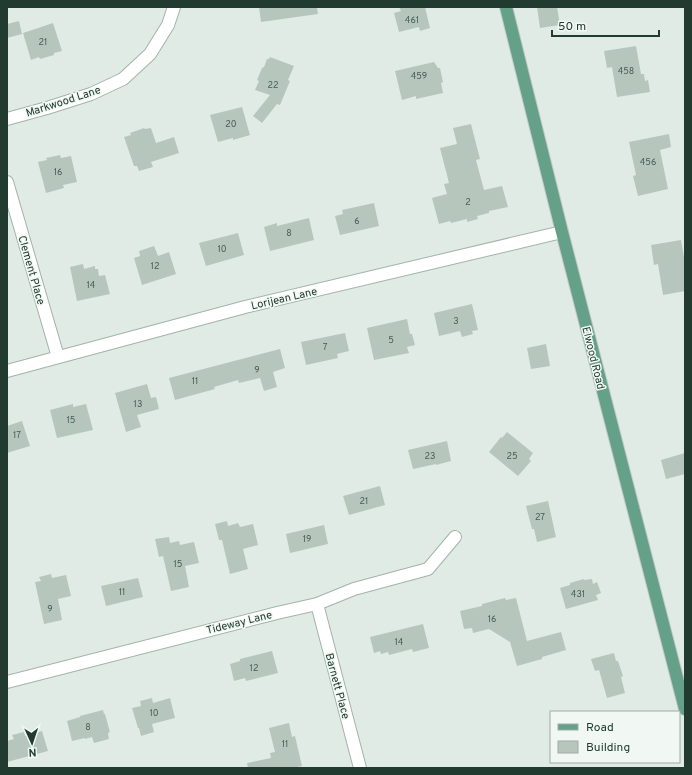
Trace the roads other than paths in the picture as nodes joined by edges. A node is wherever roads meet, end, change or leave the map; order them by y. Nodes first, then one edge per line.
1 (174, 7) edge
2 (506, 7) edge
3 (7, 119) edge
4 (7, 182) edge
5 (562, 232) junction
6 (58, 357) junction
7 (7, 371) edge
8 (455, 537) dead end
9 (317, 604) junction
10 (7, 682) edge
11 (685, 709) edge
12 (360, 768) edge

1 - 3 street, Markwood Lane
2 - 5 main road, Elwood Road
4 - 6 street, Clement Place
5 - 6 street, Lorijean Lane
5 - 11 main road, Elwood Road
6 - 7 street, Lorijean Lane
8 - 9 street, Tideway Lane
9 - 10 street, Tideway Lane
9 - 12 street, Barnett Place

